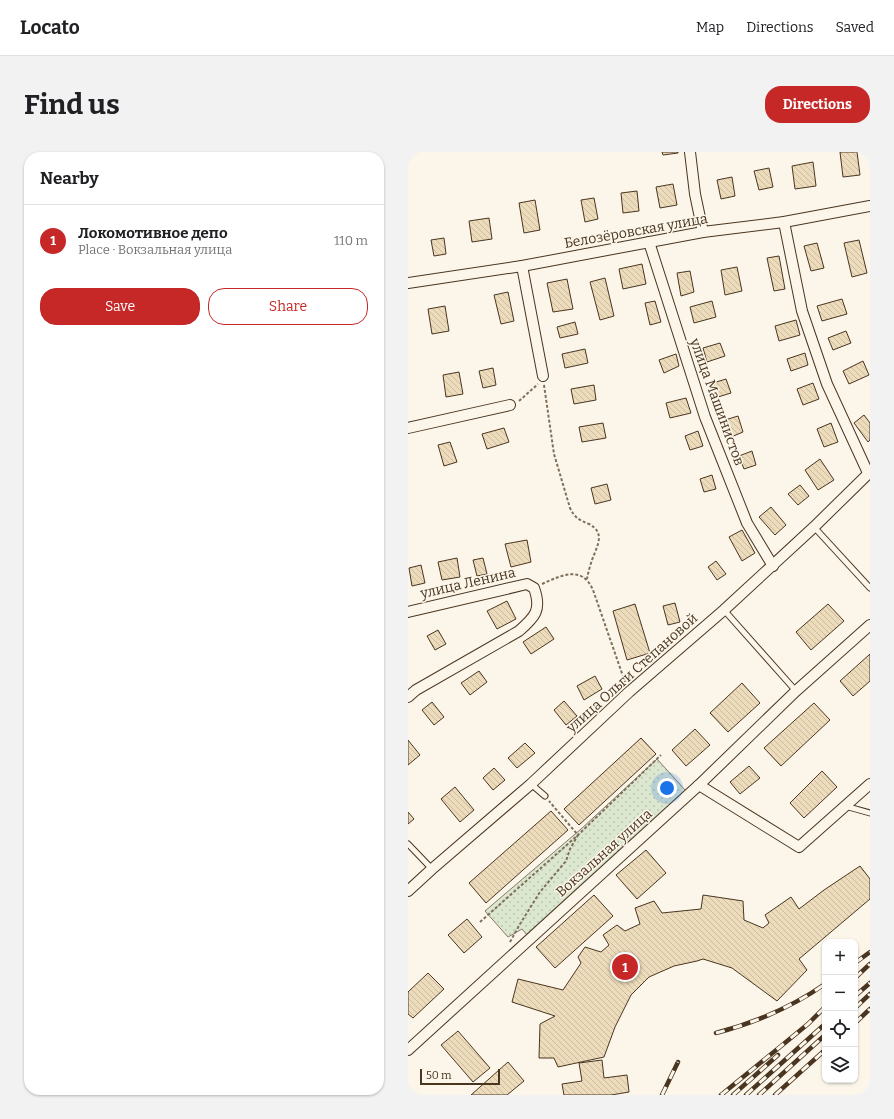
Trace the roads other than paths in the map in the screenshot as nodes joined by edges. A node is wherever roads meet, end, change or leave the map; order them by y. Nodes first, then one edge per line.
1 (690, 152) edge
2 (870, 206) edge
3 (784, 222) junction
4 (703, 232) junction
5 (649, 242) junction
6 (522, 266) junction
7 (408, 283) edge
8 (543, 376) road end
9 (510, 406) road end
10 (408, 428) edge
11 (869, 473) edge
12 (814, 527) junction
13 (773, 566) junction
14 (870, 588) edge
15 (724, 610) junction
16 (408, 612) edge
17 (870, 625) edge
18 (796, 691) junction
19 (408, 697) edge
20 (531, 784) junction
21 (870, 784) edge
22 (700, 786) junction
23 (545, 796) road end
24 (845, 806) junction
25 (870, 813) edge
26 (408, 844) edge
27 (432, 869) junction
28 (408, 891) edge
29 (408, 1050) edge

1 - 4 street
2 - 3 street, Белозёровская улица
3 - 4 street, Белозёровская улица
3 - 11 street
4 - 5 street, Белозёровская улица
5 - 6 street, Белозёровская улица
5 - 13 street, улица Машинистов
6 - 7 street, Белозёровская улица
6 - 8 street
9 - 10 street
11 - 12 street, улица Ольги Степановой
12 - 13 street, улица Ольги Степановой
12 - 14 lane
13 - 15 street, улица Ольги Степановой
15 - 18 lane
15 - 20 street, улица Ольги Степановой
16 - 19 street, улица Ленина
17 - 18 street, Вокзальная улица
18 - 22 street, Вокзальная улица
20 - 23 lane
20 - 27 street, улица Ольги Степановой
21 - 24 street
22 - 24 street
22 - 29 street, Вокзальная улица
24 - 25 lane
26 - 27 lane
27 - 28 street, улица Ольги Степановой

